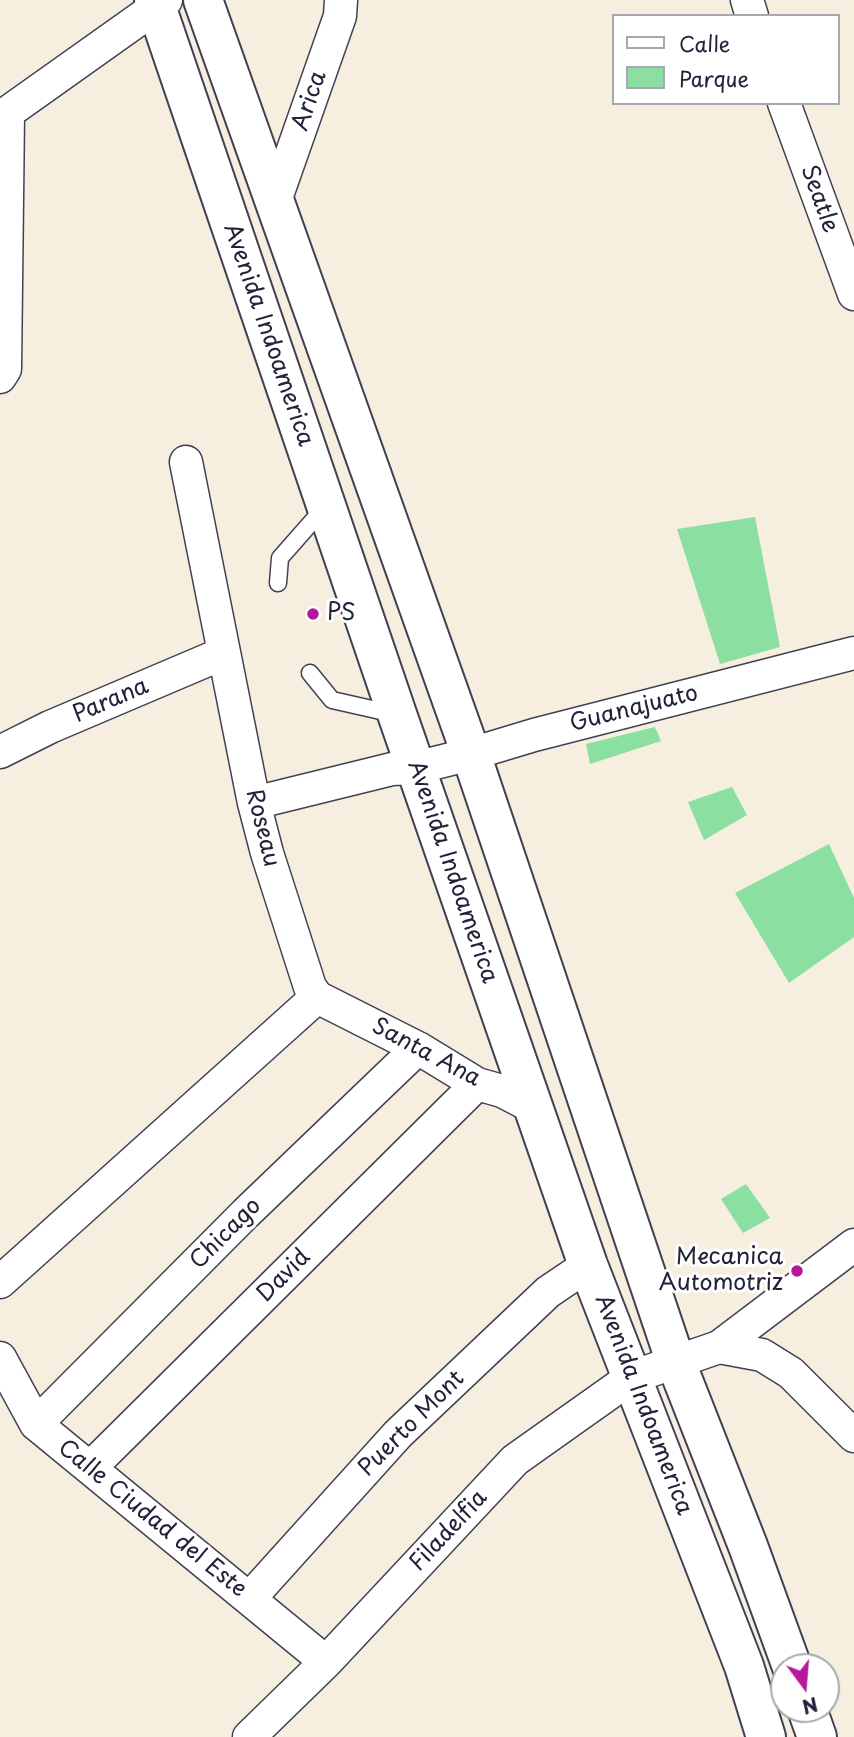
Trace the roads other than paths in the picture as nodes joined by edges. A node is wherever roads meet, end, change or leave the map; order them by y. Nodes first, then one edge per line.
1 (203, 0) edge
2 (341, 0) edge
3 (159, 2) edge
4 (785, 105) edge
5 (4, 115) edge
6 (275, 201) junction
7 (854, 294) edge
8 (0, 377) edge
9 (186, 462) dead end
10 (326, 505) junction
11 (278, 583) dead end
12 (224, 653) junction
13 (854, 653) edge
14 (310, 673) dead end
15 (397, 714) junction
16 (0, 752) edge
17 (471, 754) junction
18 (415, 768) junction
19 (254, 803) junction
20 (317, 998) junction
21 (418, 1048) junction
22 (477, 1084) junction
23 (535, 1108) junction
24 (854, 1245) edge
25 (588, 1265) junction
26 (0, 1282) edge
27 (719, 1346) junction
28 (0, 1358) edge
29 (675, 1360) junction
30 (632, 1377) junction
31 (36, 1423) junction
32 (854, 1436) edge
33 (90, 1468) junction
34 (250, 1598) junction
35 (787, 1653) edge
36 (326, 1662) junction
37 (249, 1737) edge
38 (766, 1737) edge

1 - 6 main road, Avenida Indoamerica
2 - 6 street, Arica
3 - 5 street
3 - 10 main road, Avenida Indoamerica
4 - 7 street, Seatle
5 - 8 street
6 - 17 main road, Avenida Indoamerica
9 - 12 street, Roseau
10 - 11 lane
10 - 15 main road, Avenida Indoamerica
12 - 16 street, Parana
12 - 19 street, Roseau
13 - 17 street, Guanajuato
14 - 15 lane
15 - 18 main road, Avenida Indoamerica
17 - 18 street, Guanajuato
17 - 29 main road, Avenida Indoamerica
18 - 19 street, Guanajuato
18 - 23 main road, Avenida Indoamerica
19 - 20 street, Roseau
20 - 21 street, Santa Ana
20 - 26 street
21 - 22 street, Santa Ana
21 - 31 street, Chicago
22 - 23 street, Santa Ana
22 - 33 street, David
23 - 25 main road, Avenida Indoamerica
24 - 27 street
25 - 30 main road, Avenida Indoamerica
25 - 34 street, Puerto Mont
27 - 29 street, Filadelfia
27 - 32 street
28 - 31 street, Calle Ciudad del Este
29 - 30 street, Filadelfia
29 - 35 main road, Avenida Indoamerica
30 - 36 street, Filadelfia
30 - 38 main road, Avenida Indoamerica
31 - 33 street, Calle Ciudad del Este
33 - 34 street, Calle Ciudad del Este
34 - 36 street, Calle Ciudad del Este
36 - 37 street, Filadelfia

